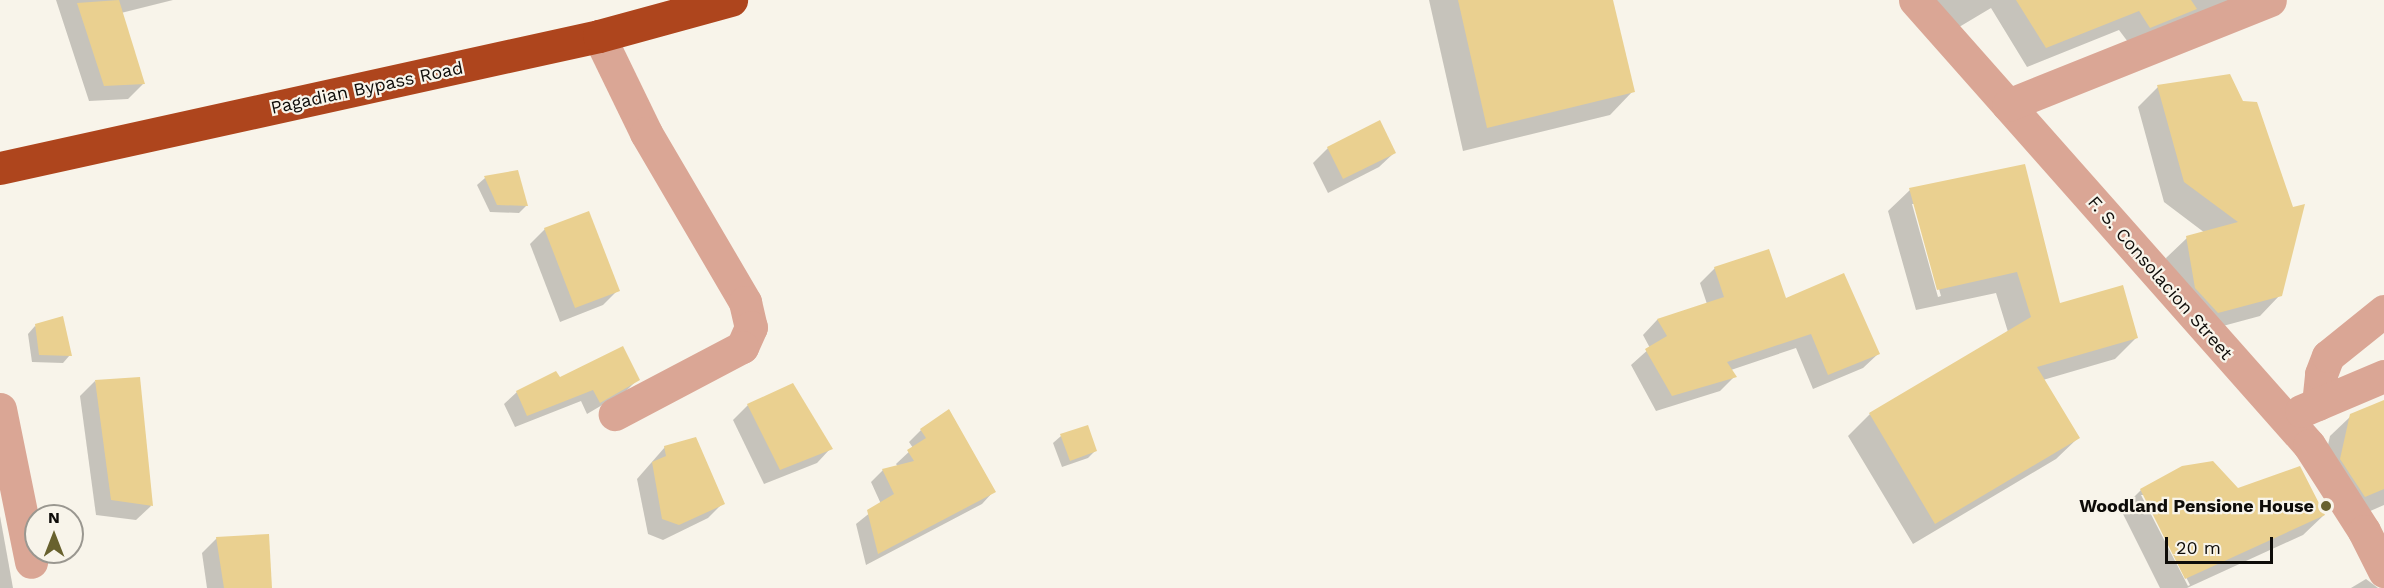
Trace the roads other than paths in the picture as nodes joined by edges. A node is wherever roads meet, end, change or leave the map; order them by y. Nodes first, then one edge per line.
1 (731, 0) edge
2 (1915, 0) edge
3 (2270, 0) edge
4 (599, 36) junction
5 (2008, 105) junction
6 (0, 168) edge
7 (2384, 311) edge
8 (2384, 376) edge
9 (2318, 404) junction
10 (0, 409) edge
11 (615, 414) dead end
12 (2286, 418) junction
13 (2374, 526) edge
14 (24, 531) edge
15 (2384, 571) edge

1 - 4 highway, Pagadian Bypass Road
2 - 5 street, F. S. Consolacion Street
3 - 5 street
4 - 6 highway, Pagadian Bypass Road
4 - 11 street
5 - 12 street, F. S. Consolacion Street
7 - 9 street
8 - 9 street
9 - 12 street
10 - 14 street
12 - 13 street, F. S. Consolacion Street
13 - 15 street, F. S. Consolacion Street

